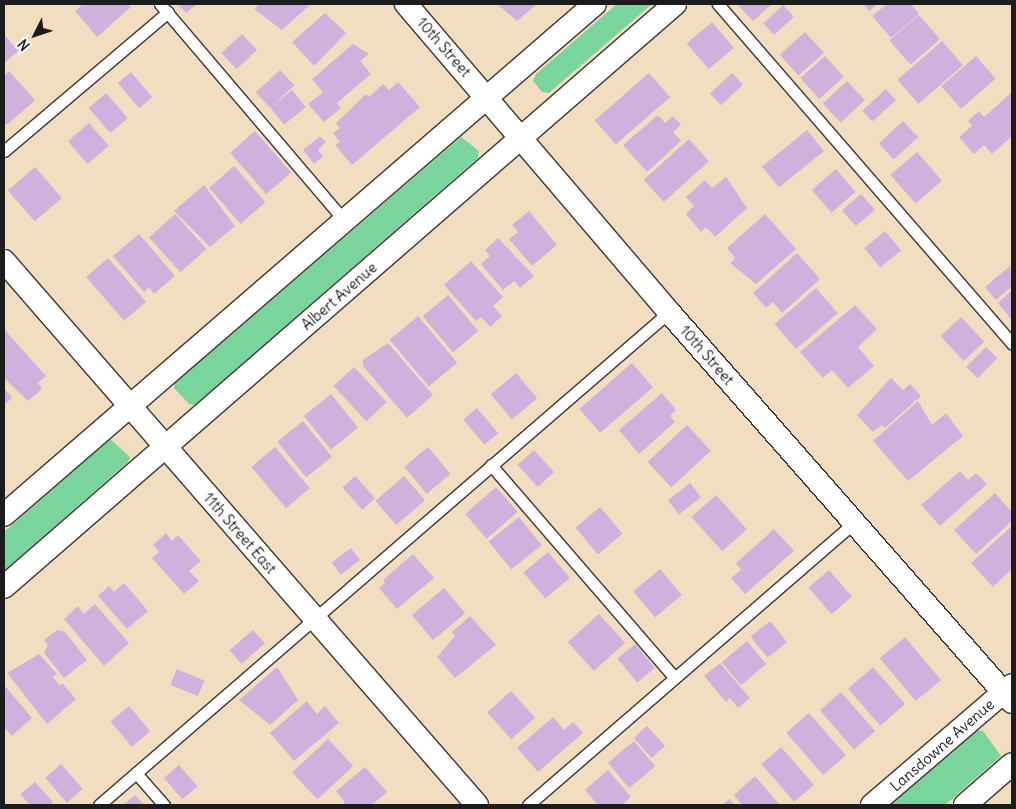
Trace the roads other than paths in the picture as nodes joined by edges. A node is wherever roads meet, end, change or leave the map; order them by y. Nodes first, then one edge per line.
1 (406, 4) edge
2 (595, 4) edge
3 (675, 4) edge
4 (718, 4) edge
5 (164, 8) edge
6 (487, 97) junction
7 (521, 138) junction
8 (4, 151) edge
9 (344, 219) junction
10 (4, 261) edge
11 (669, 312) junction
12 (1012, 344) edge
13 (130, 406) junction
14 (166, 447) junction
15 (491, 465) junction
16 (4, 515) edge
17 (854, 522) junction
18 (4, 587) edge
19 (314, 619) junction
20 (674, 677) junction
21 (1010, 693) edge
22 (1012, 764) edge
23 (136, 773) junction
24 (99, 805) edge
25 (164, 805) edge
26 (477, 805) edge
27 (528, 805) edge
28 (872, 805) edge
29 (965, 805) edge

1 - 6 street, 10th Street
2 - 6 street
3 - 7 street, Albert Avenue
4 - 12 lane
5 - 8 lane
5 - 9 lane
6 - 7 street, 10th Street
6 - 9 street
7 - 11 street, 10th Street
7 - 14 street, Albert Avenue
9 - 13 street
10 - 13 street, 11th Street East
11 - 15 lane
11 - 17 street, 10th Street
13 - 14 street, 11th Street East
13 - 16 street
14 - 18 street, Albert Avenue
14 - 19 street, 11th Street East
15 - 19 lane
15 - 20 lane
17 - 20 lane
17 - 21 street, 10th Street
19 - 23 lane
19 - 26 street, 11th Street East
20 - 27 lane
21 - 28 street, Lansdowne Avenue
22 - 29 street
23 - 24 lane
23 - 25 lane

